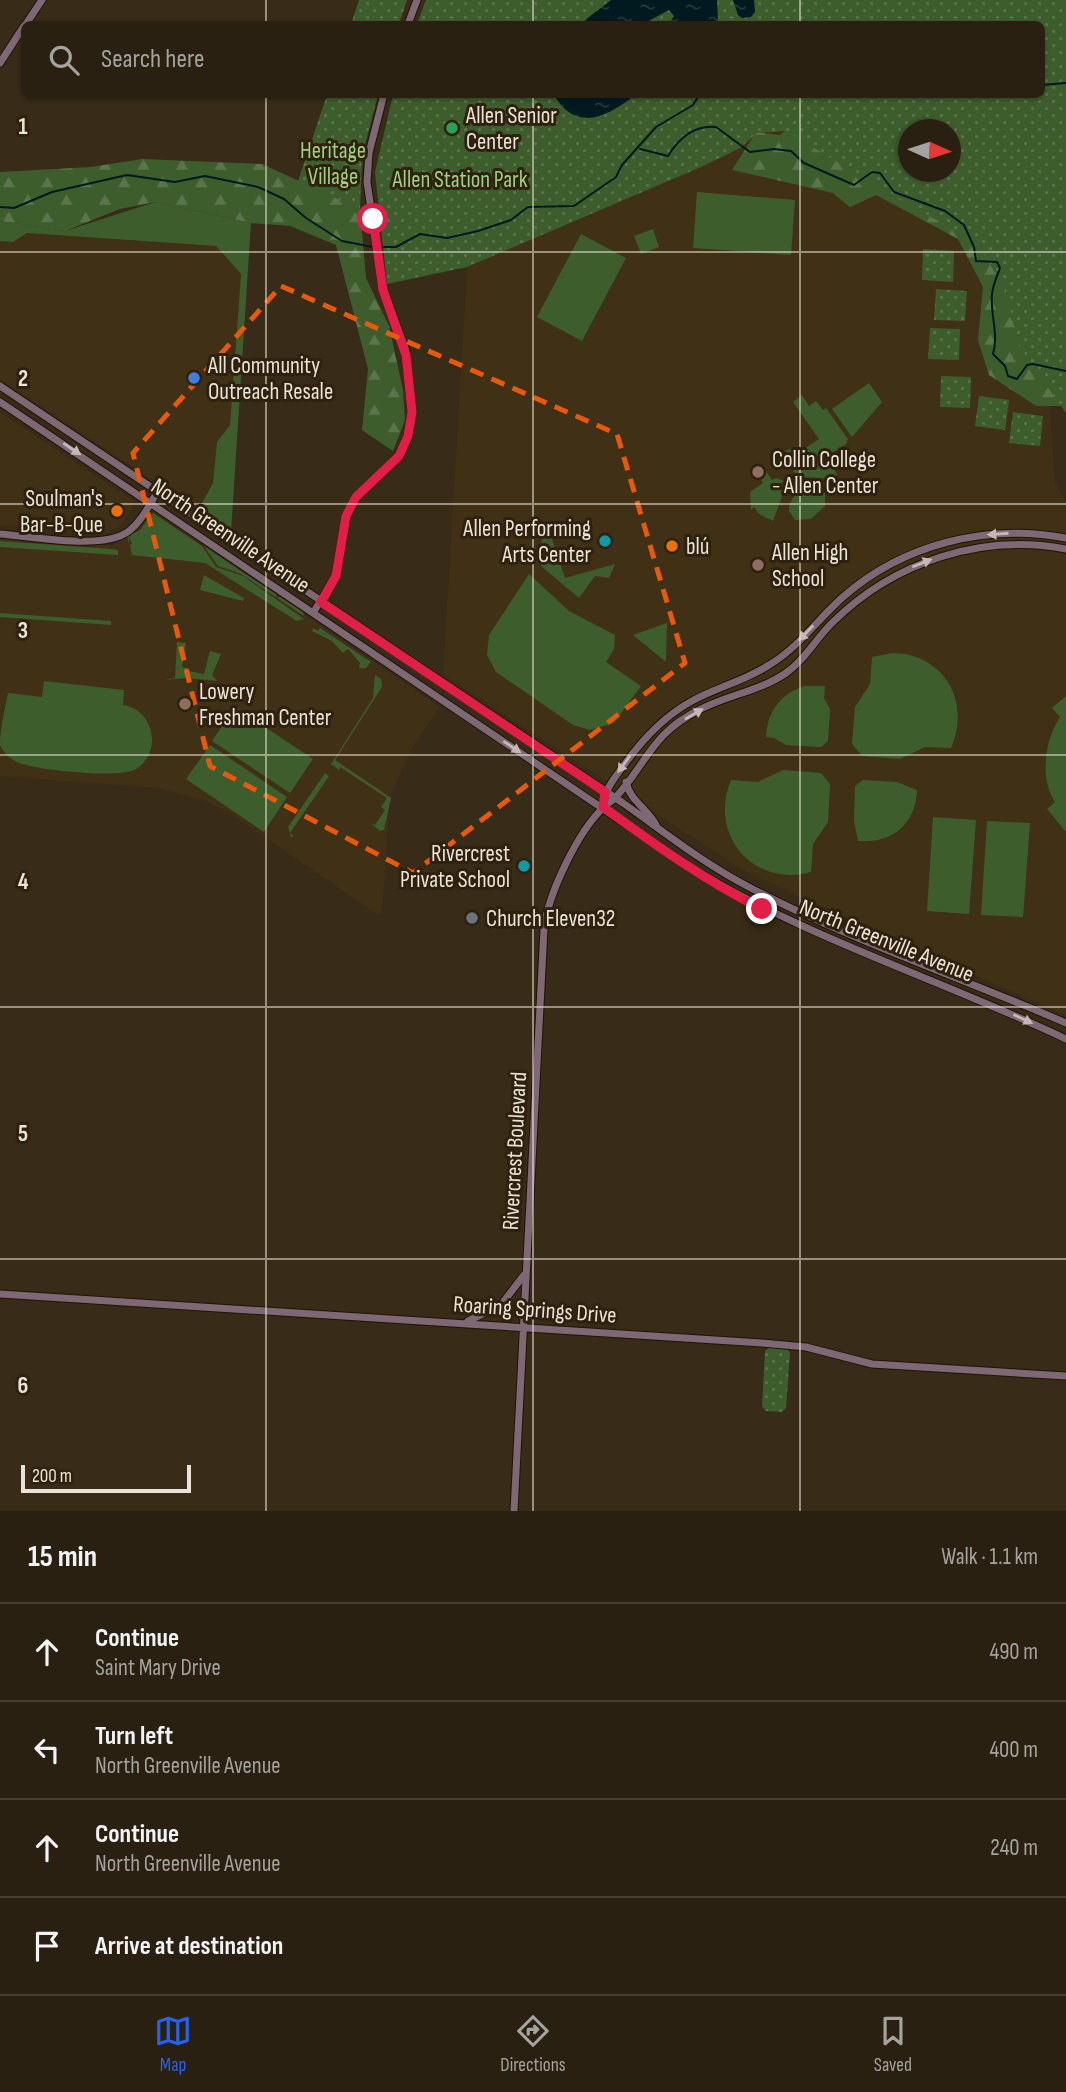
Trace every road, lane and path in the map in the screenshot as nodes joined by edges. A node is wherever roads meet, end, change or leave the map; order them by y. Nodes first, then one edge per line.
1 (42, 0) edge
2 (417, 0) edge
3 (28, 21) edge
4 (409, 21) edge
5 (21, 31) edge
6 (0, 63) edge
7 (383, 98) edge
8 (0, 386) edge
9 (0, 402) edge
10 (158, 491) junction
11 (150, 503) junction
12 (0, 534) edge
13 (1066, 538) edge
14 (1066, 549) edge
15 (321, 602) junction
16 (313, 613) junction
17 (457, 694) junction
18 (450, 706) junction
19 (626, 782) junction
20 (605, 792) junction
21 (615, 799) junction
22 (603, 807) junction
23 (656, 826) junction
24 (1066, 1023) edge
25 (1066, 1039) edge
26 (527, 1268) junction
27 (0, 1294) edge
28 (460, 1324) junction
29 (524, 1328) junction
30 (1066, 1376) edge
31 (514, 1511) edge

1 - 3 street
2 - 4 street
5 - 6 street
7 - 15 street
8 - 10 street, North Greenville Avenue
9 -> 11 street, North Greenville Avenue
10 - 11 street
10 - 15 street, North Greenville Avenue
11 - 12 street
11 - 16 street, North Greenville Avenue
13 -> 20 street, Rivercrest Boulevard
19 -> 14 street, Rivercrest Boulevard
15 - 16 street
15 - 17 street, North Greenville Avenue
16 - 18 street, North Greenville Avenue
17 - 18 street
17 - 20 street, North Greenville Avenue
18 -> 22 street, North Greenville Avenue
19 - 21 street, Rivercrest Boulevard
19 - 23 street
20 - 21 street, North Greenville Avenue
20 - 22 street, Rivercrest Boulevard
21 - 22 street, Rivercrest Boulevard
21 - 23 street, North Greenville Avenue
22 -> 25 street, North Greenville Avenue
22 - 26 street, Rivercrest Boulevard
23 - 24 street, North Greenville Avenue
26 - 28 street
26 - 29 street, Rivercrest Boulevard
27 - 28 street, Roaring Springs Drive
28 - 29 street, Roaring Springs Drive
29 - 30 street, Roaring Springs Drive
29 - 31 street, Rivercrest Boulevard

